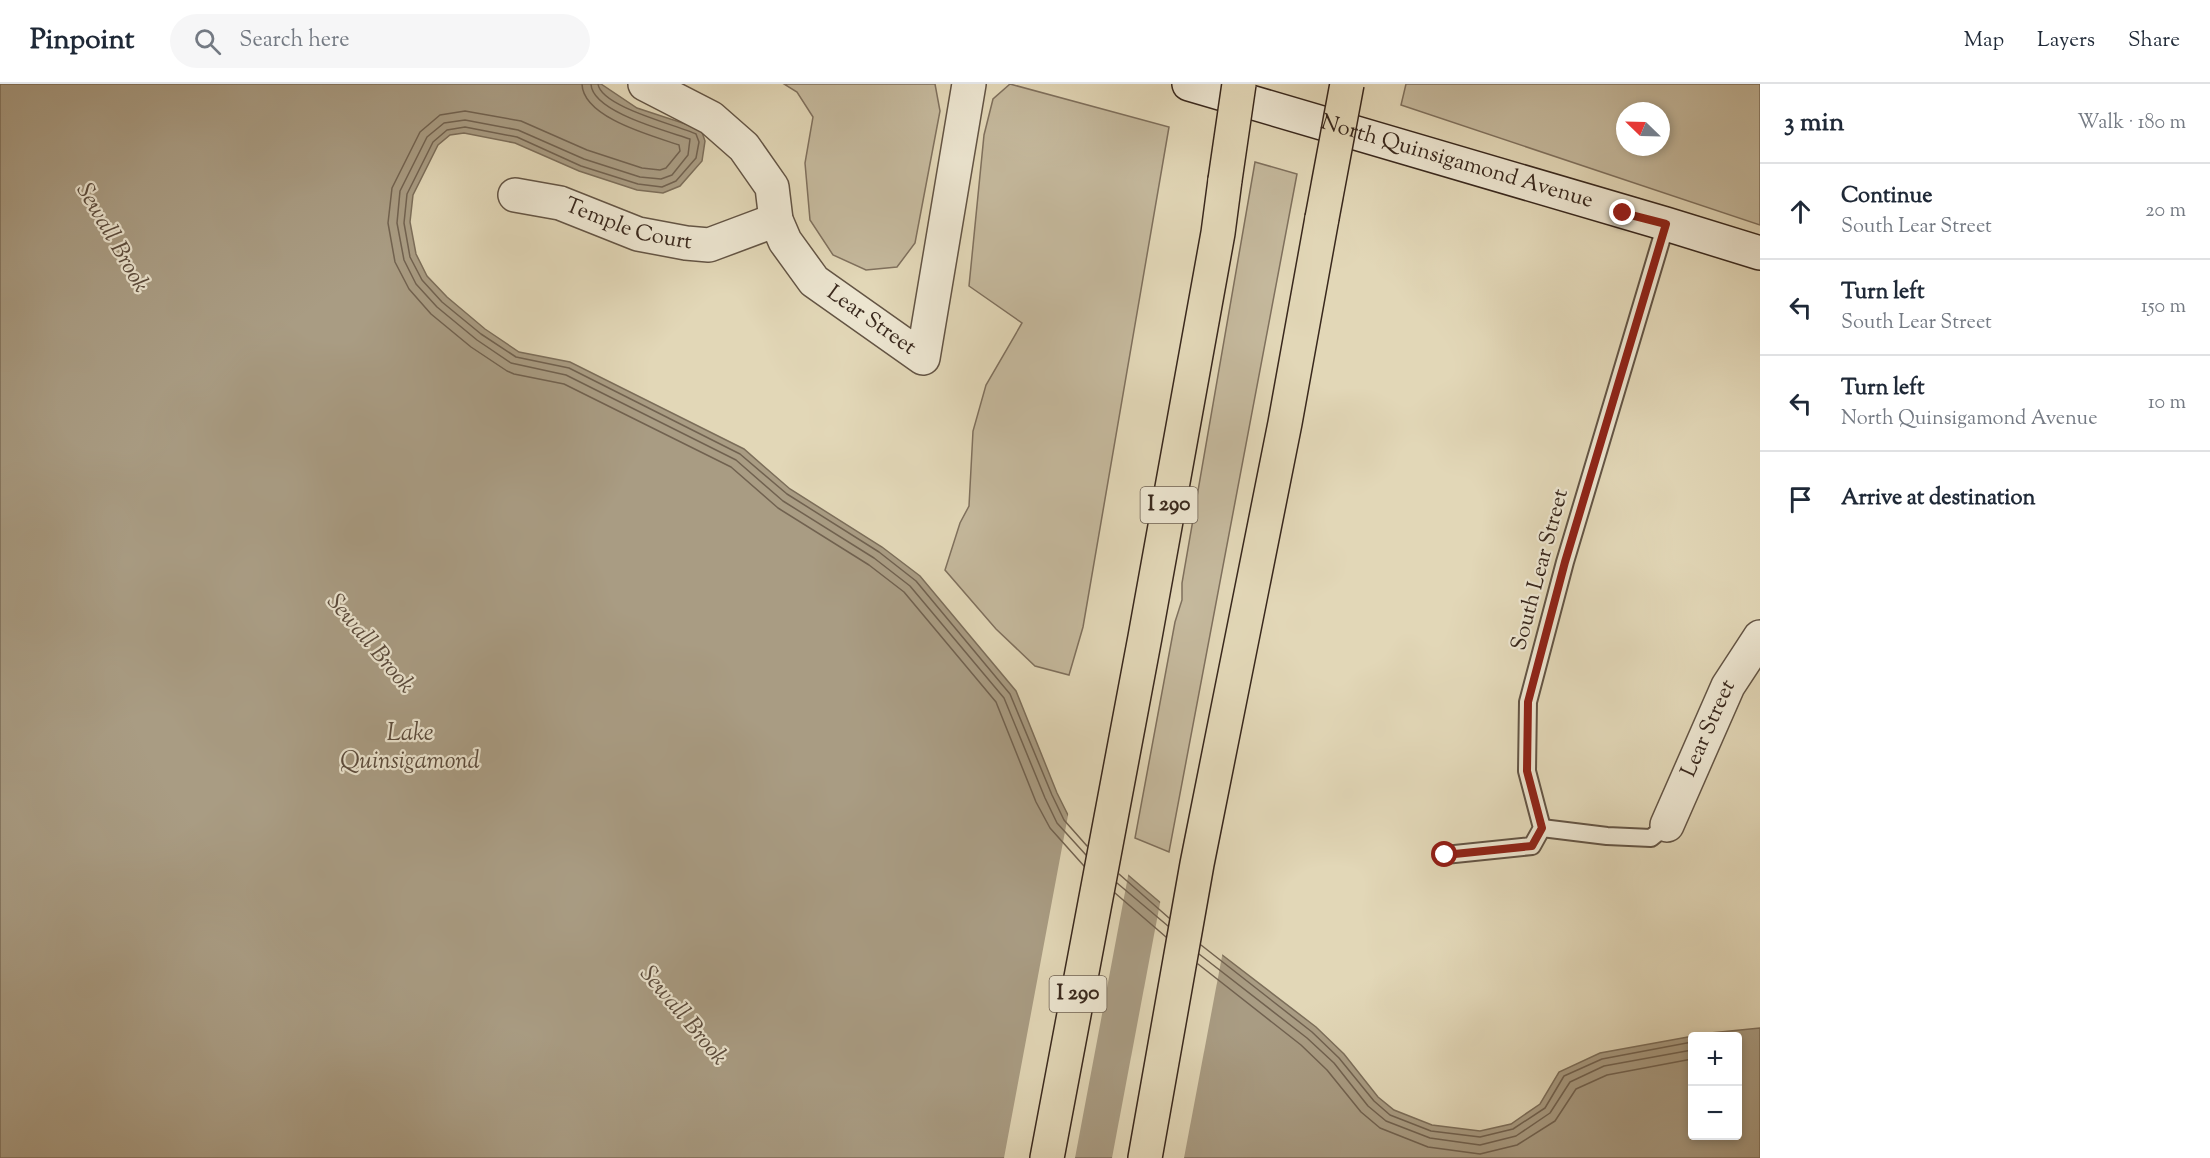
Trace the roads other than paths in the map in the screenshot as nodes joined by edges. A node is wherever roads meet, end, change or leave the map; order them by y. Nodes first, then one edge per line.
1 (645, 84) edge
2 (969, 84) edge
3 (1189, 84) edge
4 (1239, 84) edge
5 (1347, 84) edge
6 (515, 195) dead end
7 (776, 220) junction
8 (1666, 224) junction
9 (1760, 254) edge
10 (1760, 637) edge
11 (1667, 825) joint
12 (1542, 828) junction
13 (1445, 855) dead end
14 (1047, 1158) edge
15 (1145, 1158) edge

1 - 7 street, Lear Street
2 - 7 street, Lear Street
3 - 8 street, North Quinsigamond Avenue
4 - 14 highway, I 290, bridge
5 - 15 highway, bridge
6 - 7 street, Temple Court
8 - 9 street, North Quinsigamond Avenue
8 - 12 lane, South Lear Street
10 - 11 street, Lear Street
11 - 12 lane
12 - 13 lane

